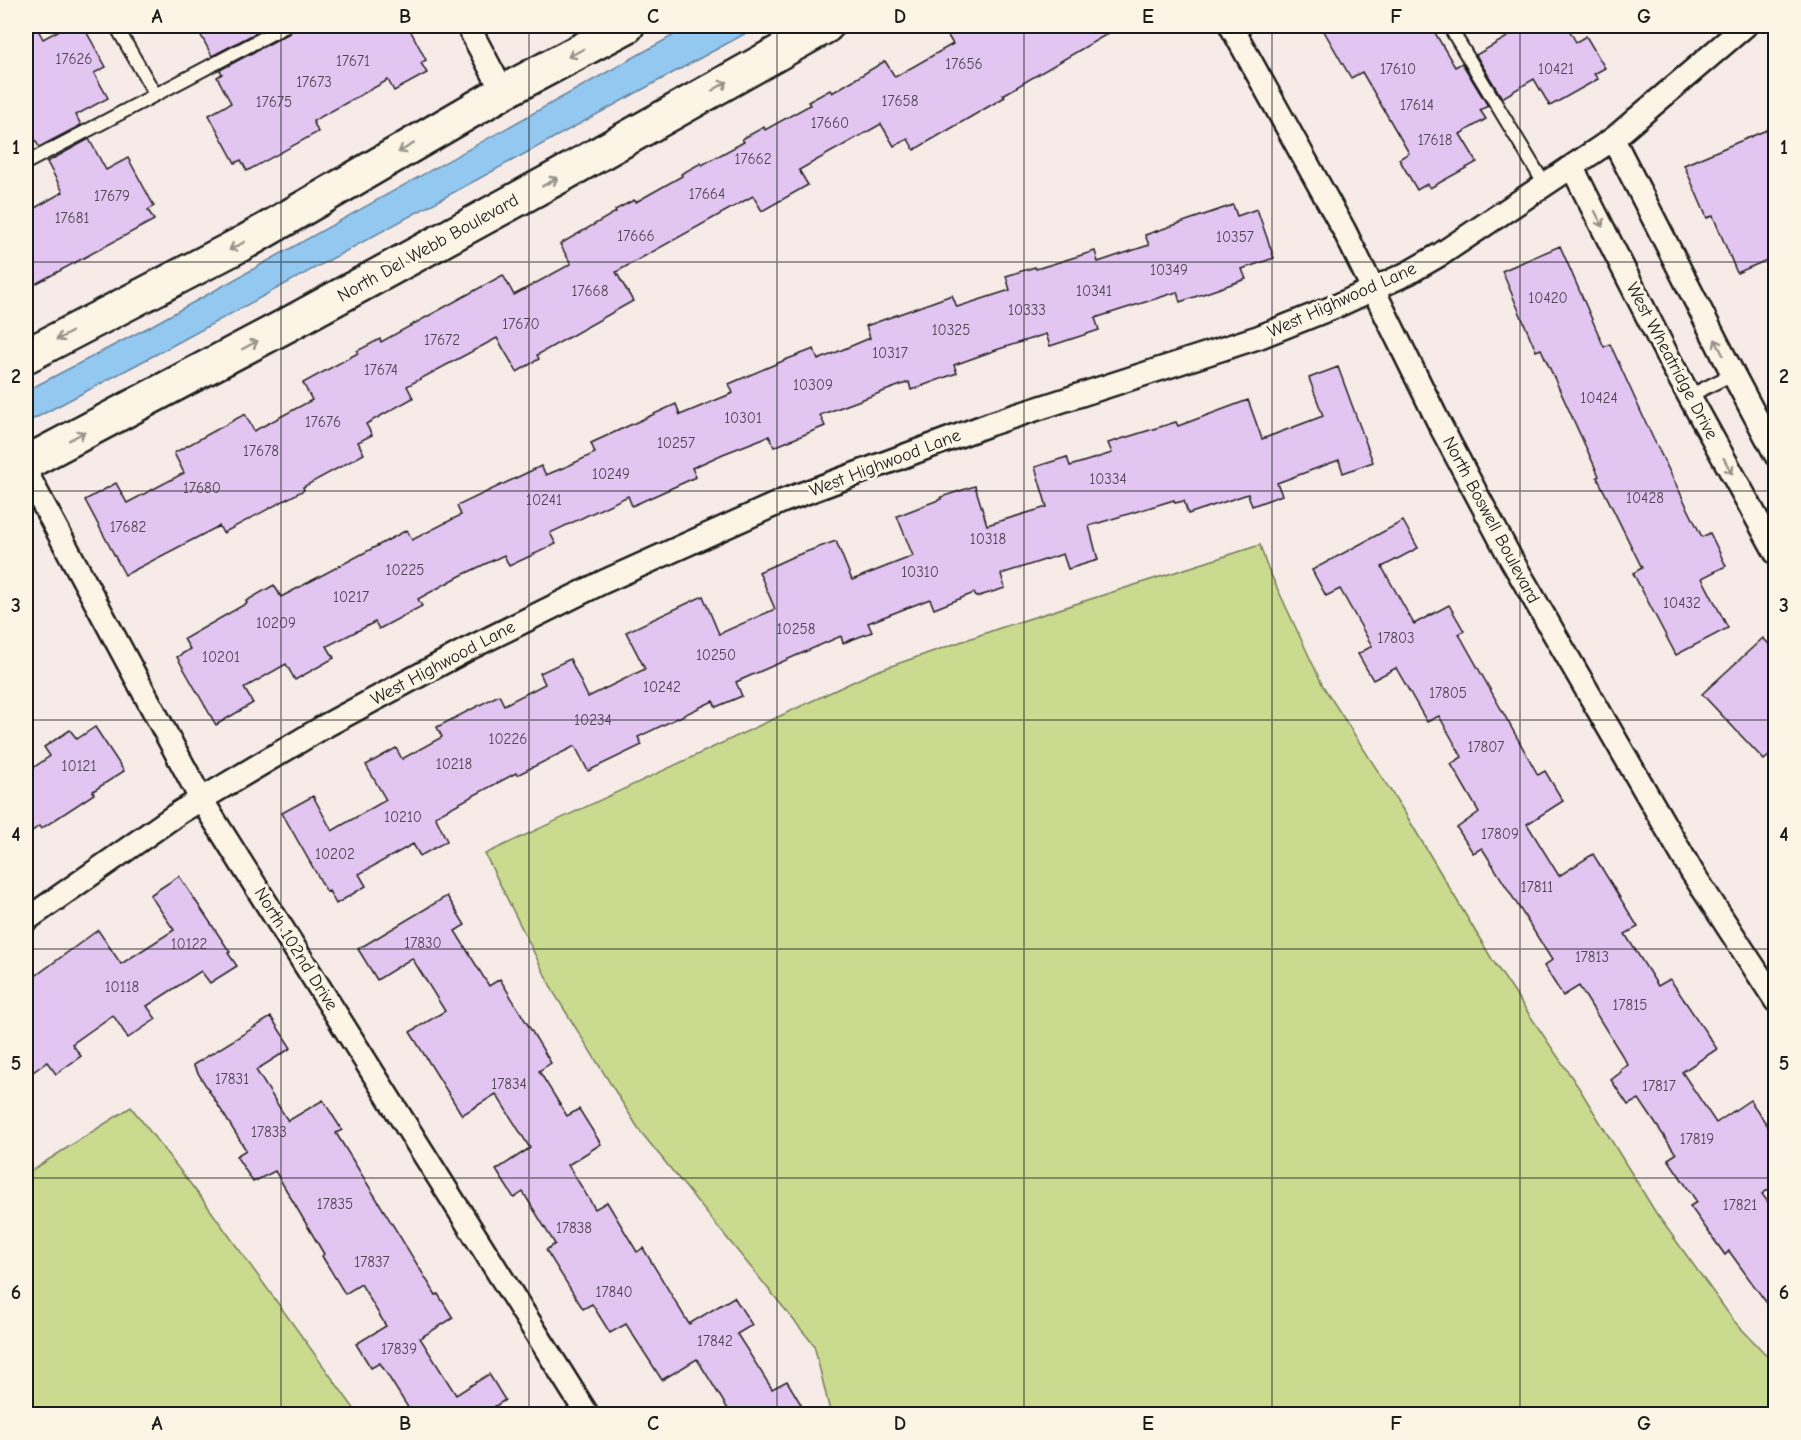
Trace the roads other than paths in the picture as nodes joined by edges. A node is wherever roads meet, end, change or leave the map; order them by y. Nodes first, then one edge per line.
1 (116, 26) edge
2 (286, 26) edge
3 (468, 26) edge
4 (627, 26) edge
5 (826, 26) edge
6 (1231, 26) edge
7 (1449, 26) edge
8 (1745, 26) edge
9 (503, 92) junction
10 (155, 94) junction
11 (1614, 139) junction
12 (26, 162) edge
13 (1572, 167) junction
14 (1545, 185) junction
15 (1373, 290) junction
16 (26, 356) edge
17 (1732, 374) junction
18 (1689, 396) junction
19 (1776, 455) edge
20 (26, 463) edge
21 (26, 472) edge
22 (1776, 553) edge
23 (201, 799) junction
24 (26, 920) edge
25 (1776, 1001) edge
26 (587, 1414) edge

1 - 10 lane
2 - 10 lane
3 - 9 street
4 -> 9 street
20 -> 5 street, North Del Webb Boulevard
6 - 15 street, North Boswell Boulevard
7 - 14 lane
8 - 11 street, West Highwood Lane
9 -> 16 street
10 - 12 lane
11 - 13 street, West Highwood Lane
17 -> 11 street
13 - 14 street, West Highwood Lane
13 -> 18 street, West Wheatridge Drive
14 - 15 street, West Highwood Lane
15 - 23 street, West Highwood Lane
15 - 25 street, North Boswell Boulevard
17 - 18 lane
17 - 19 street
18 -> 22 street, West Wheatridge Drive
21 - 23 street, North 102nd Drive
23 - 24 street, West Highwood Lane
23 - 26 street, North 102nd Drive

